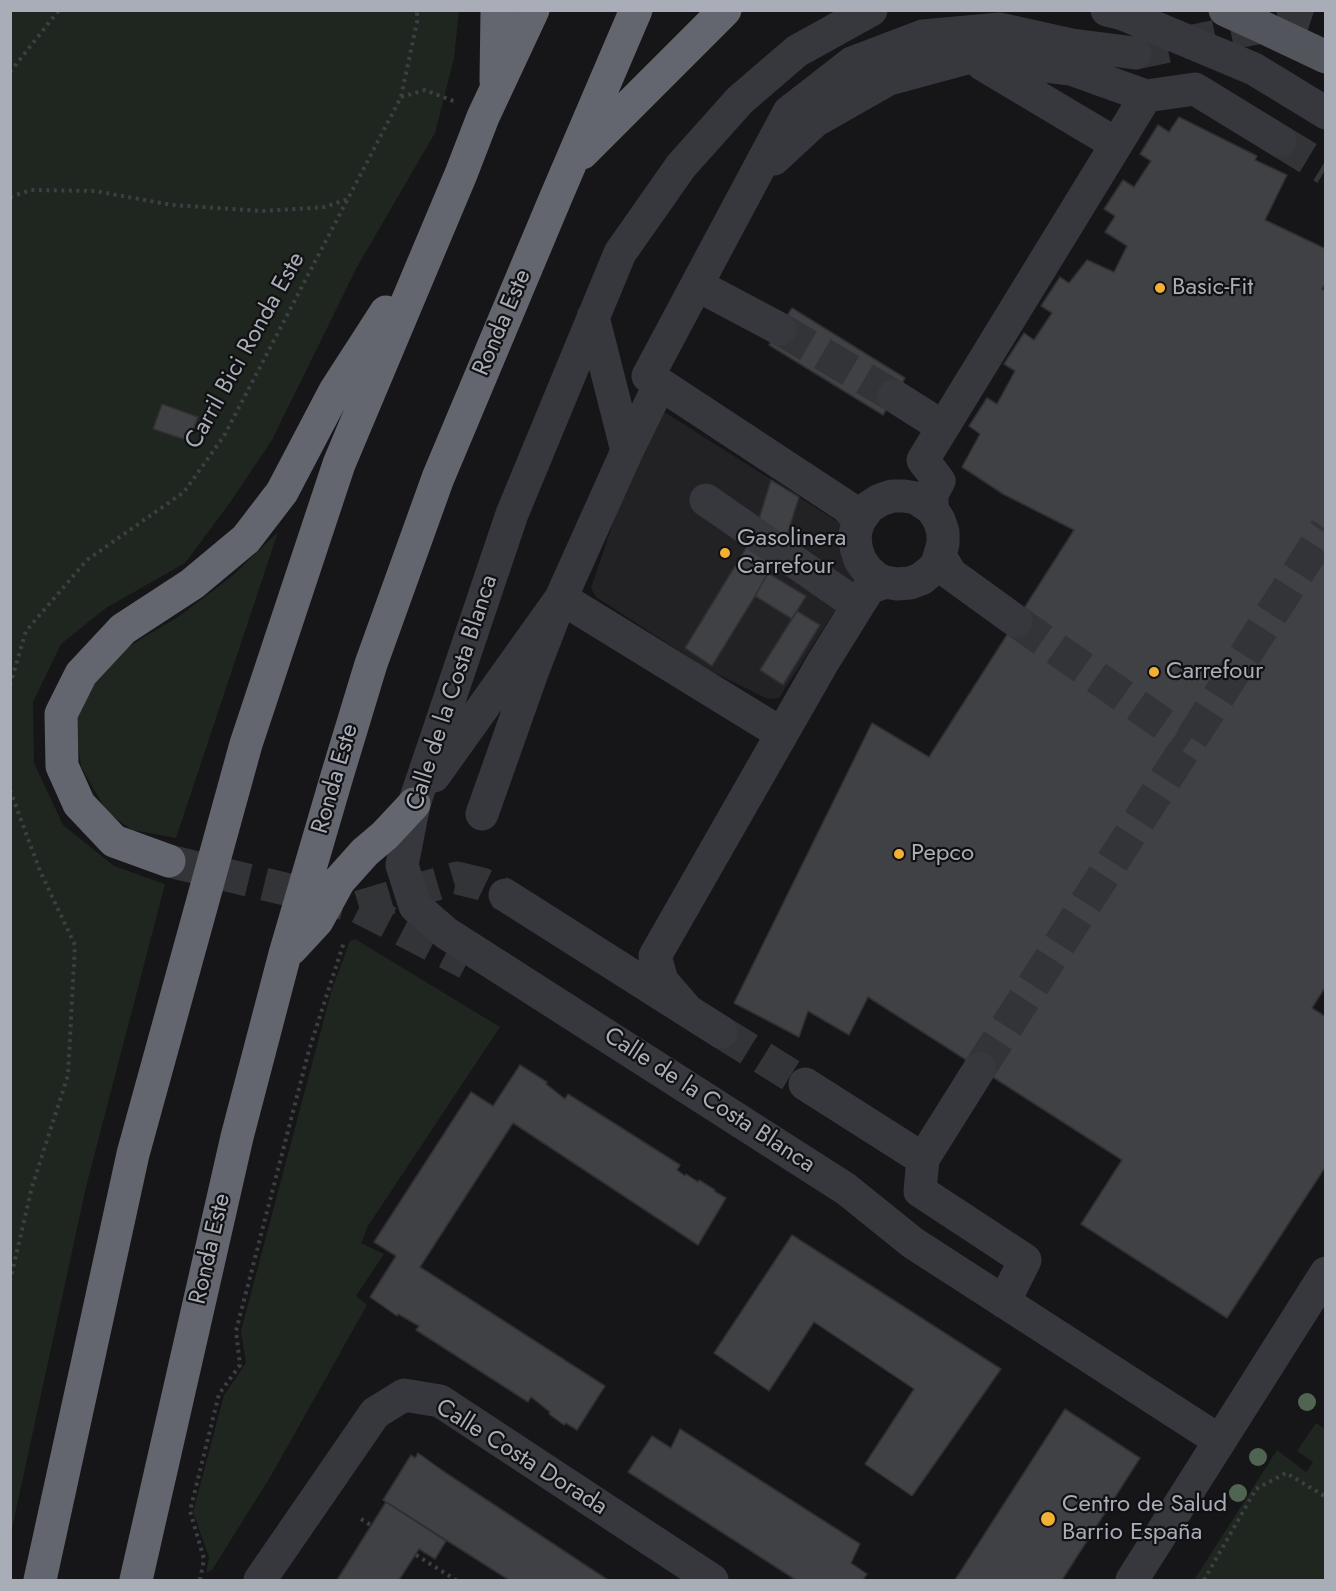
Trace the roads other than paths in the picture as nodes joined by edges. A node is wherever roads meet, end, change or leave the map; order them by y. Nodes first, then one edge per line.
1 (497, 10) edge
2 (533, 10) edge
3 (636, 10) edge
4 (725, 10) edge
5 (871, 10) edge
6 (1107, 10) edge
7 (1225, 10) edge
8 (1135, 53) tunnel mouth
9 (1325, 53) edge
10 (970, 57) junction
11 (1146, 96) junction
12 (489, 104) junction
13 (1326, 113) edge
14 (1280, 141) tunnel mouth
15 (1116, 144) junction
16 (571, 165) junction
17 (754, 176) junction
18 (433, 240) junction
19 (697, 285) junction
20 (593, 317) junction
21 (780, 329) tunnel mouth
22 (660, 384) junction
23 (894, 396) tunnel mouth
24 (942, 427) junction
25 (627, 451) junction
26 (706, 500) dead end
27 (927, 500) junction
28 (858, 512) junction
29 (941, 567) junction
30 (870, 586) junction
31 (561, 598) junction
32 (1016, 621) tunnel mouth
33 (782, 734) junction
34 (414, 804) junction
35 (482, 814) dead end
36 (169, 861) tunnel mouth
37 (505, 895) tunnel mouth
38 (285, 954) junction
39 (466, 963) tunnel mouth
40 (688, 1011) junction
41 (721, 1032) tunnel mouth
42 (980, 1068) tunnel mouth
43 (805, 1084) tunnel mouth
44 (923, 1158) junction
45 (913, 1243) junction
46 (1326, 1273) edge
47 (1004, 1302) junction
48 (1313, 1305) edge
49 (1220, 1441) junction
50 (40, 1581) edge
51 (136, 1581) edge
52 (260, 1581) edge
53 (712, 1581) edge
54 (1132, 1581) edge

1 - 12 highway
2 - 12 highway
3 - 16 highway, Ronda Este
4 - 16 highway
5 - 20 street, Calle de la Costa Blanca
6 - 13 street
7 - 9 main road
8 - 17 street
10 - 11 street
10 - 15 street
10 - 17 street
11 - 14 street
11 - 15 street
12 - 18 highway
15 - 24 street
16 - 38 highway, Ronda Este
17 - 19 street
18 - 36 highway
18 - 50 highway
19 - 21 street
19 - 22 street
20 - 25 street
20 - 34 street, Calle de la Costa Blanca
22 - 25 street
22 - 28 street
23 - 24 street
24 - 27 street
25 - 31 street
26 - 30 street
27 - 28 street
27 - 29 street
28 - 30 street
29 - 30 street
29 - 32 street
30 - 33 street
31 - 33 street
31 - 34 street
31 - 35 street
33 - 40 street
34 - 38 highway
34 - 45 street, Calle de la Costa Blanca
37 - 40 street
38 - 51 highway, Ronda Este
39 - 45 street, Calle de la Costa Blanca
40 - 41 street
42 - 44 street
43 - 44 street
44 - 47 street
45 - 47 street, Calle de la Costa Blanca
46 - 48 street
47 - 49 street, Calle de la Costa Blanca
48 - 49 street
49 - 54 street
52 - 53 street, Calle Costa Dorada

